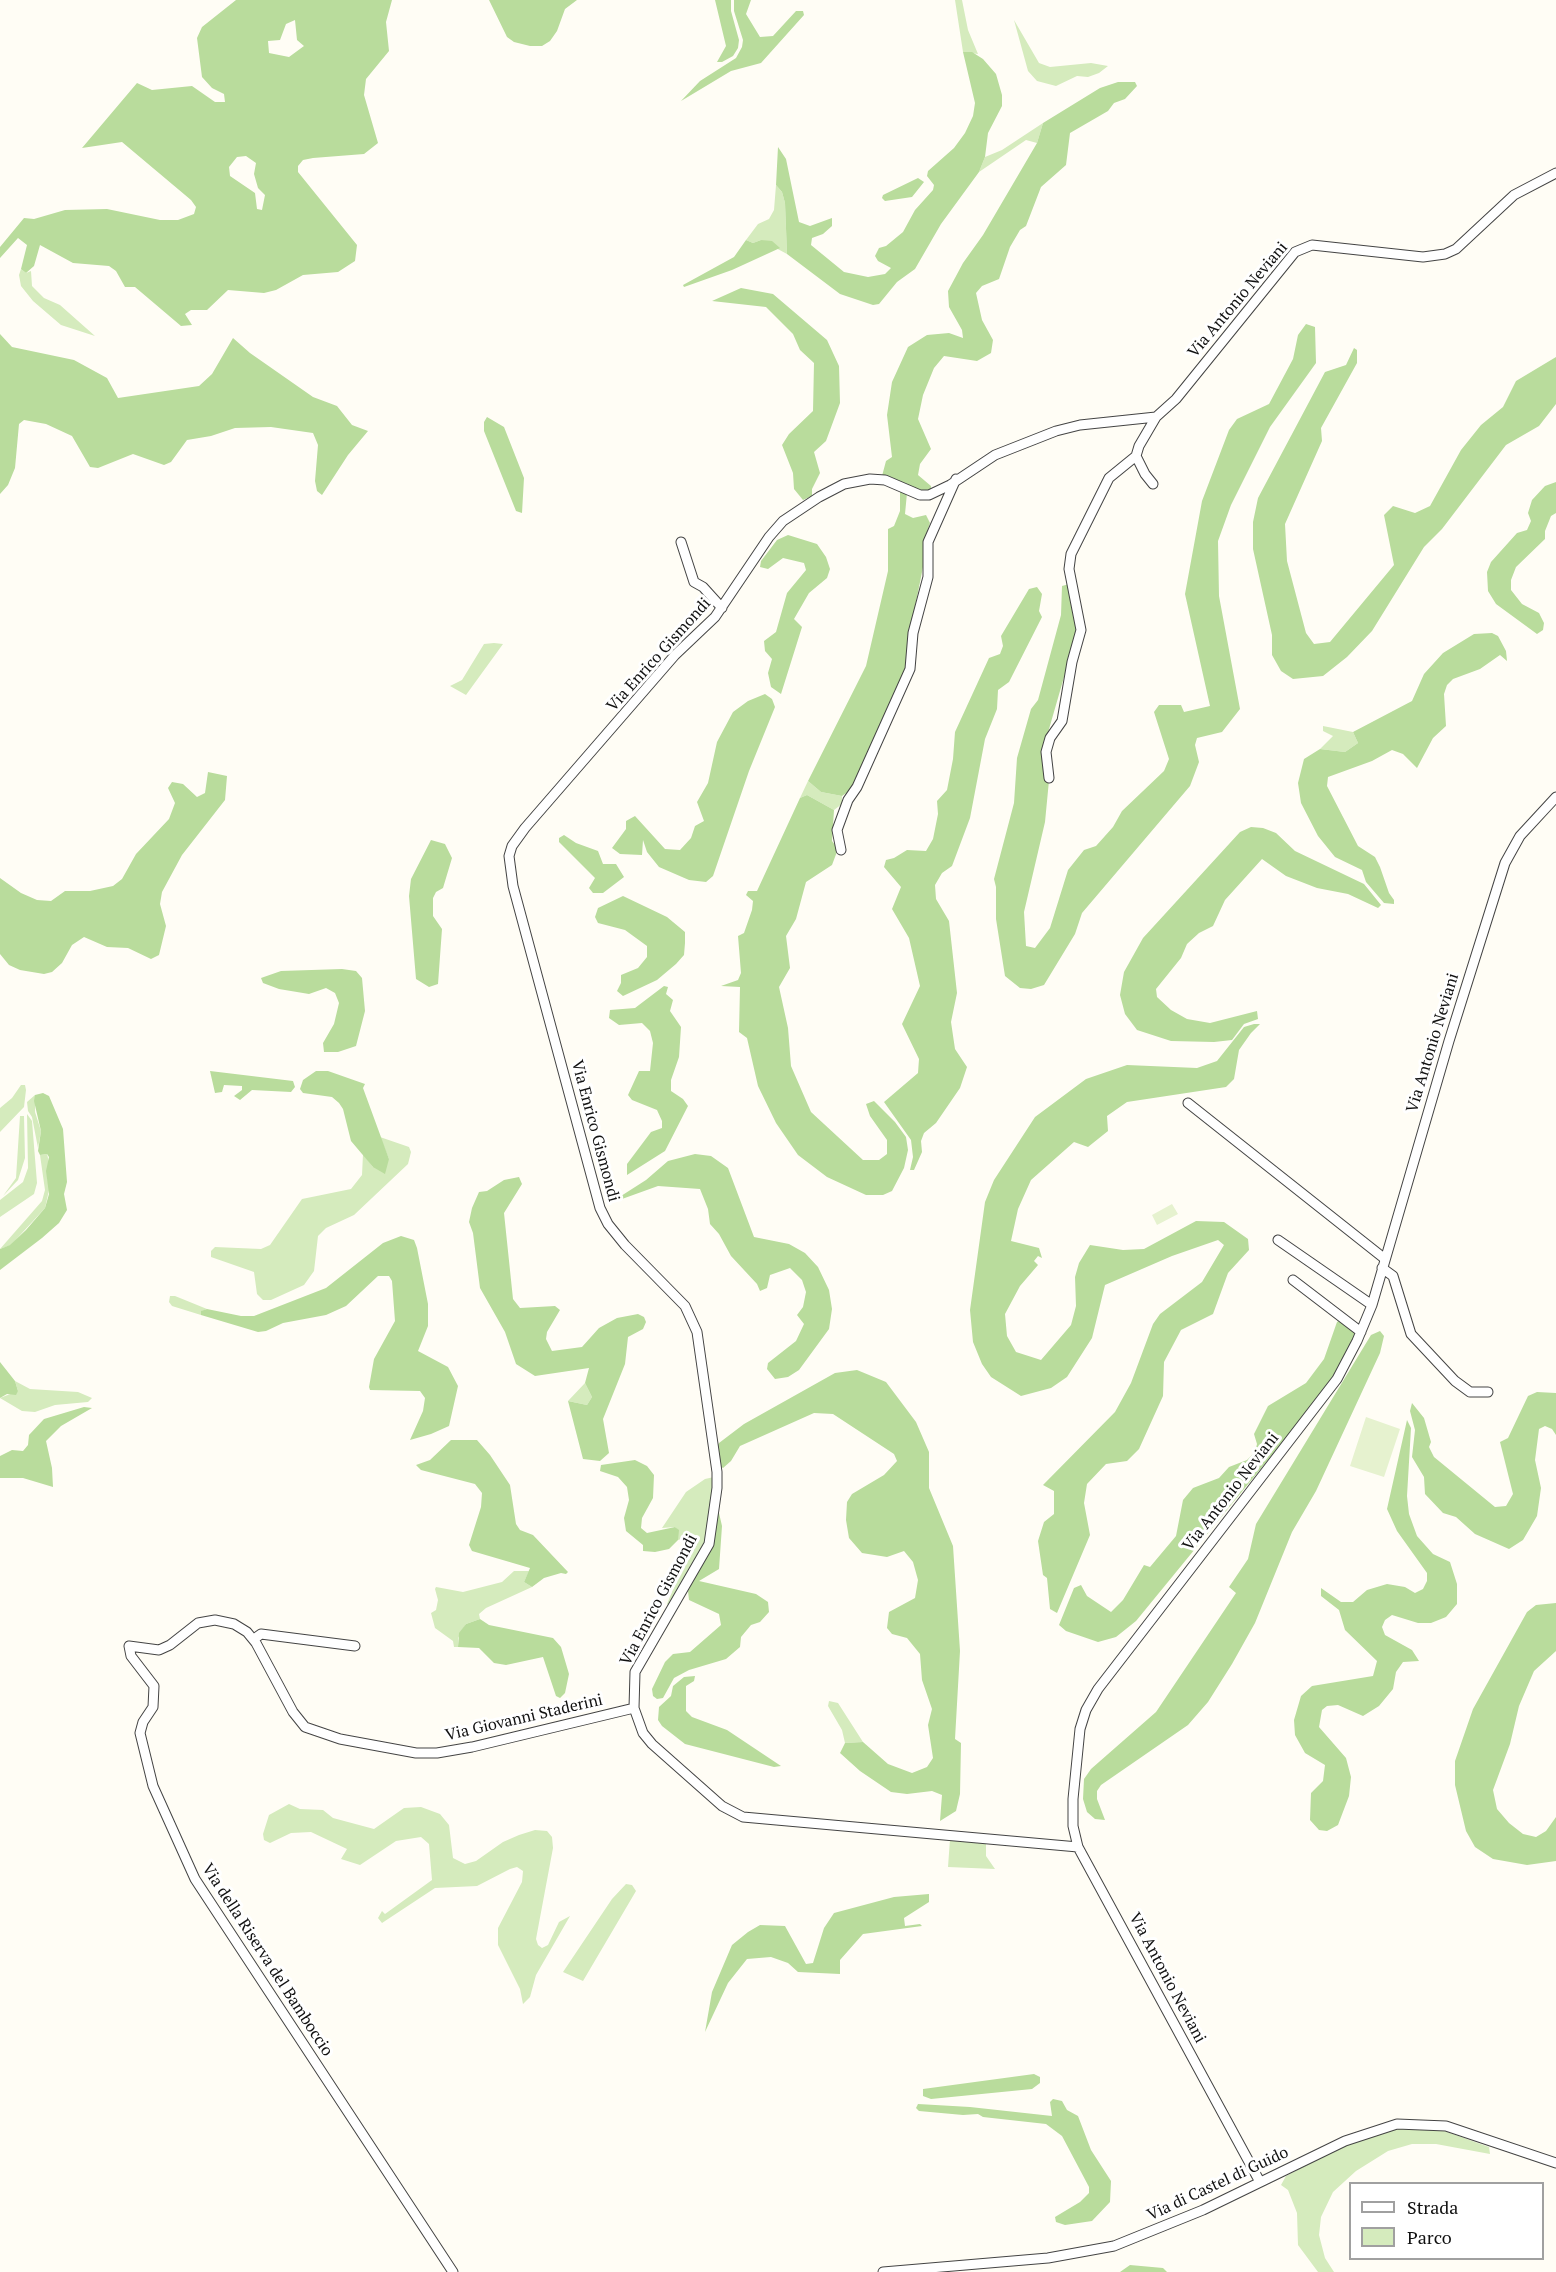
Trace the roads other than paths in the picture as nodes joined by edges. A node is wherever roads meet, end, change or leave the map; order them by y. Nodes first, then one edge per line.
1 (1556, 173) edge
2 (1156, 417) junction
3 (1137, 456) junction
4 (956, 479) junction
5 (1154, 484) dead end
6 (681, 542) dead end
7 (722, 608) junction
8 (1048, 778) dead end
9 (1556, 797) edge
10 (841, 850) dead end
11 (1188, 1103) dead end
12 (1278, 1240) dead end
13 (1384, 1263) junction
14 (1293, 1280) dead end
15 (1371, 1305) junction
16 (1361, 1332) junction
17 (1488, 1392) dead end
18 (254, 1639) junction
19 (355, 1646) dead end
20 (634, 1708) junction
21 (1078, 1847) junction
22 (1556, 2163) edge
23 (1260, 2182) junction
24 (453, 2272) edge
25 (883, 2272) edge

1 - 2 street, Via Antonio Neviani
2 - 3 street, Via Antonio Neviani
2 - 4 street, Via Enrico Gismondi
3 - 5 street
3 - 8 street
4 - 7 street, Via Enrico Gismondi
4 - 10 street
6 - 7 street
7 - 20 street, Via Enrico Gismondi
9 - 13 street, Via Antonio Neviani
11 - 13 street
12 - 15 street
13 - 15 street, Via Antonio Neviani
13 - 17 street
14 - 16 street
15 - 16 street, Via Antonio Neviani
16 - 21 street, Via Antonio Neviani
18 - 19 street
18 - 20 street, Via Giovanni Staderini
18 - 24 street, Via della Riserva del Bamboccio
20 - 21 street, Via Enrico Gismondi
21 - 23 street, Via Antonio Neviani
22 - 23 street, Via di Castel di Guido
23 - 25 street, Via di Castel di Guido

